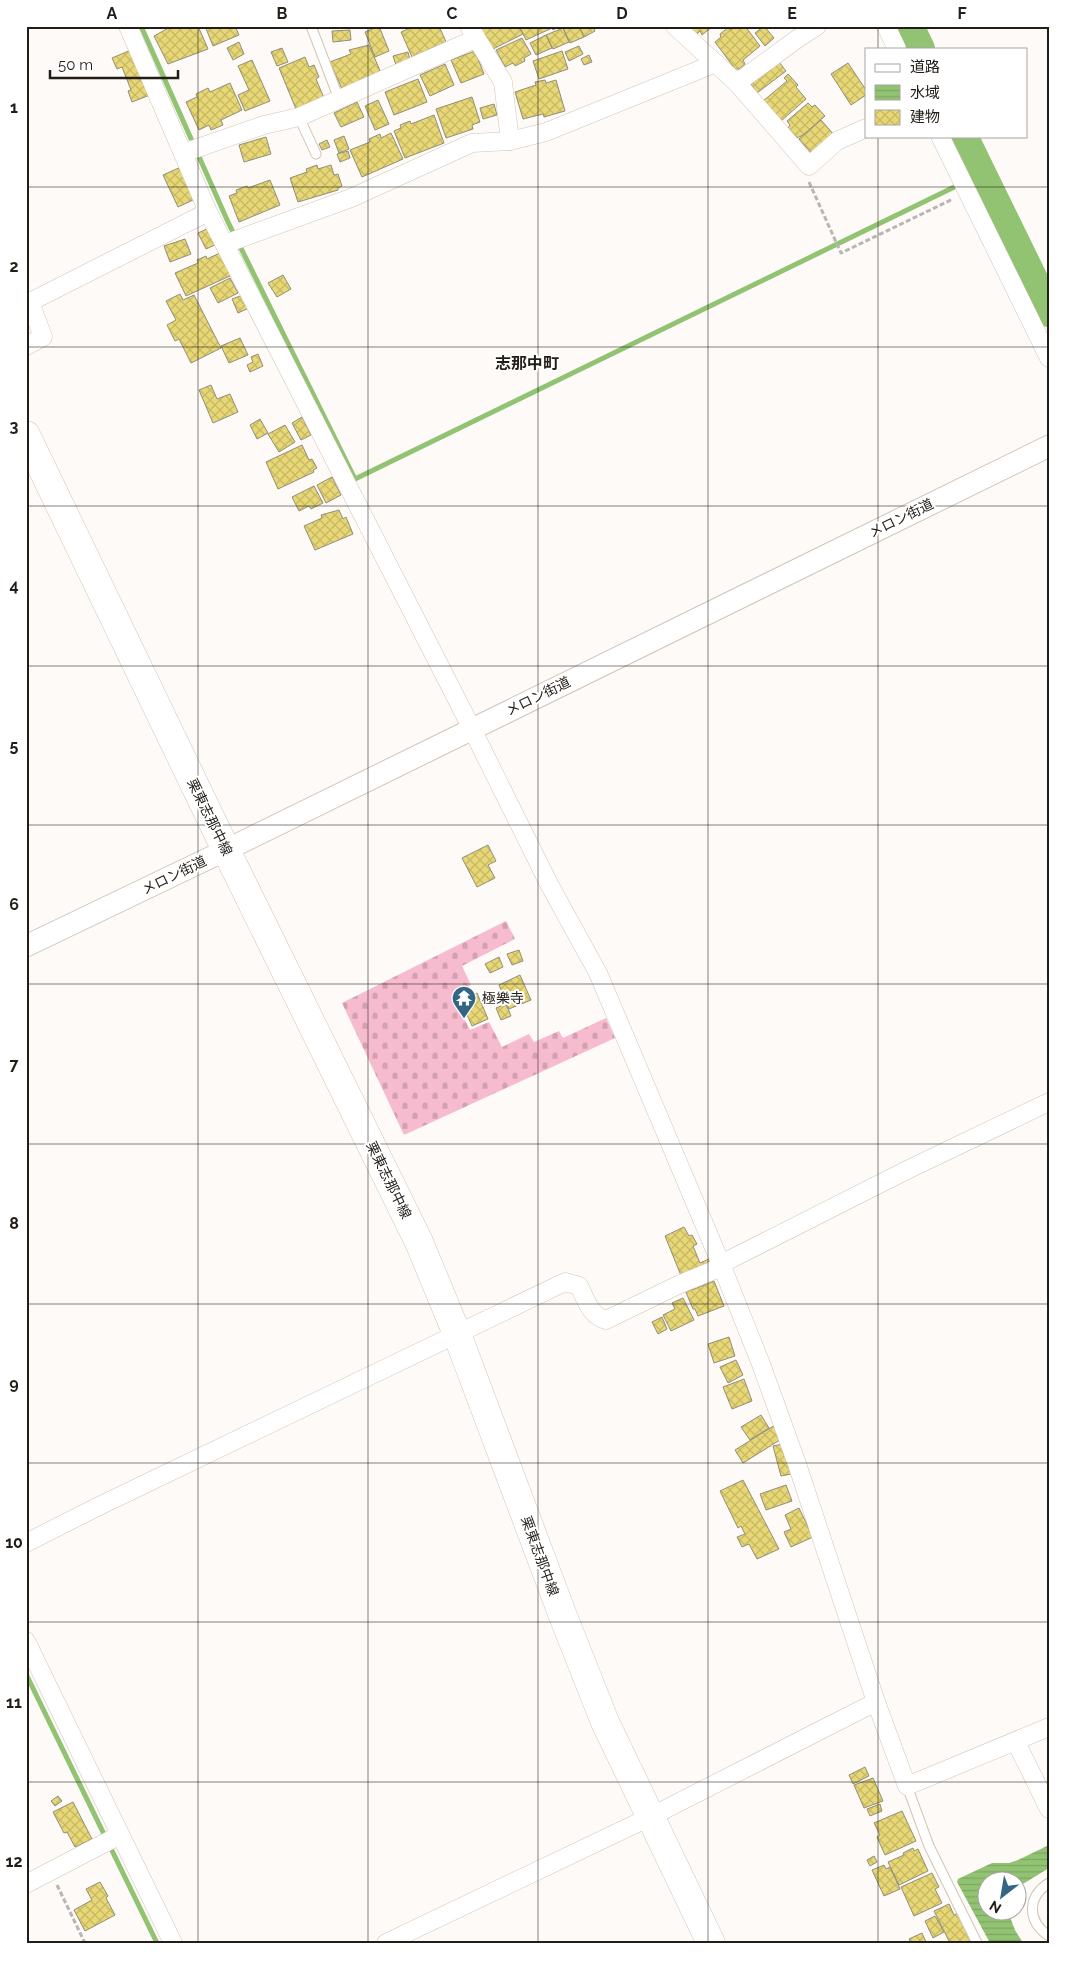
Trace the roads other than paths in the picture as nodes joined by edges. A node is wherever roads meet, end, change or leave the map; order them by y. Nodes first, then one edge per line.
1 (128, 26) edge
2 (311, 26) edge
3 (675, 26) edge
4 (817, 26) edge
5 (886, 26) edge
6 (472, 33) edge
7 (897, 48) edge
8 (716, 63) junction
9 (737, 83) junction
10 (339, 99) junction
11 (299, 117) junction
12 (865, 128) edge
13 (941, 138) edge
14 (510, 141) junction
15 (183, 153) junction
16 (316, 154) dead end
17 (208, 212) junction
18 (225, 244) junction
19 (26, 346) edge
20 (1049, 358) edge
21 (26, 435) edge
22 (1049, 446) edge
23 (472, 729) junction
24 (226, 850) junction
25 (26, 946) edge
26 (1049, 1102) edge
27 (721, 1264) junction
28 (457, 1334) junction
29 (26, 1543) edge
30 (26, 1641) edge
31 (876, 1702) junction
32 (1049, 1727) edge
33 (1016, 1742) junction
34 (907, 1786) junction
35 (1049, 1809) edge
36 (650, 1816) junction
37 (111, 1840) junction
38 (1049, 1883) edge
39 (26, 1884) edge
40 (1049, 1936) edge
41 (173, 1943) edge
42 (386, 1943) edge
43 (711, 1943) edge
44 (977, 1943) edge

1 - 15 street
2 - 10 lane
3 - 8 street
4 - 9 street
5 - 7 street
6 - 10 street
6 - 14 street
8 - 9 street
8 - 14 street
9 - 12 street
10 - 11 street
11 - 15 street
11 - 16 lane
13 - 20 street
14 - 18 street
15 - 17 street
17 - 18 street
17 - 19 street
18 - 23 street
21 - 24 main road, 栗東志那中線
22 - 23 street, メロン街道
23 - 24 street, メロン街道
23 - 27 street
24 - 25 street, メロン街道
24 - 28 main road, 栗東志那中線
26 - 27 street
27 - 28 street
27 - 31 street
28 - 29 street
28 - 36 main road, 栗東志那中線
30 - 37 street
31 - 34 street
31 - 36 street
32 - 33 street
33 - 34 street
33 - 35 street
34 - 44 lane
36 - 42 street
36 - 43 main road, 栗東志那中線
37 - 39 street
37 - 41 street
38 - 40 lane

